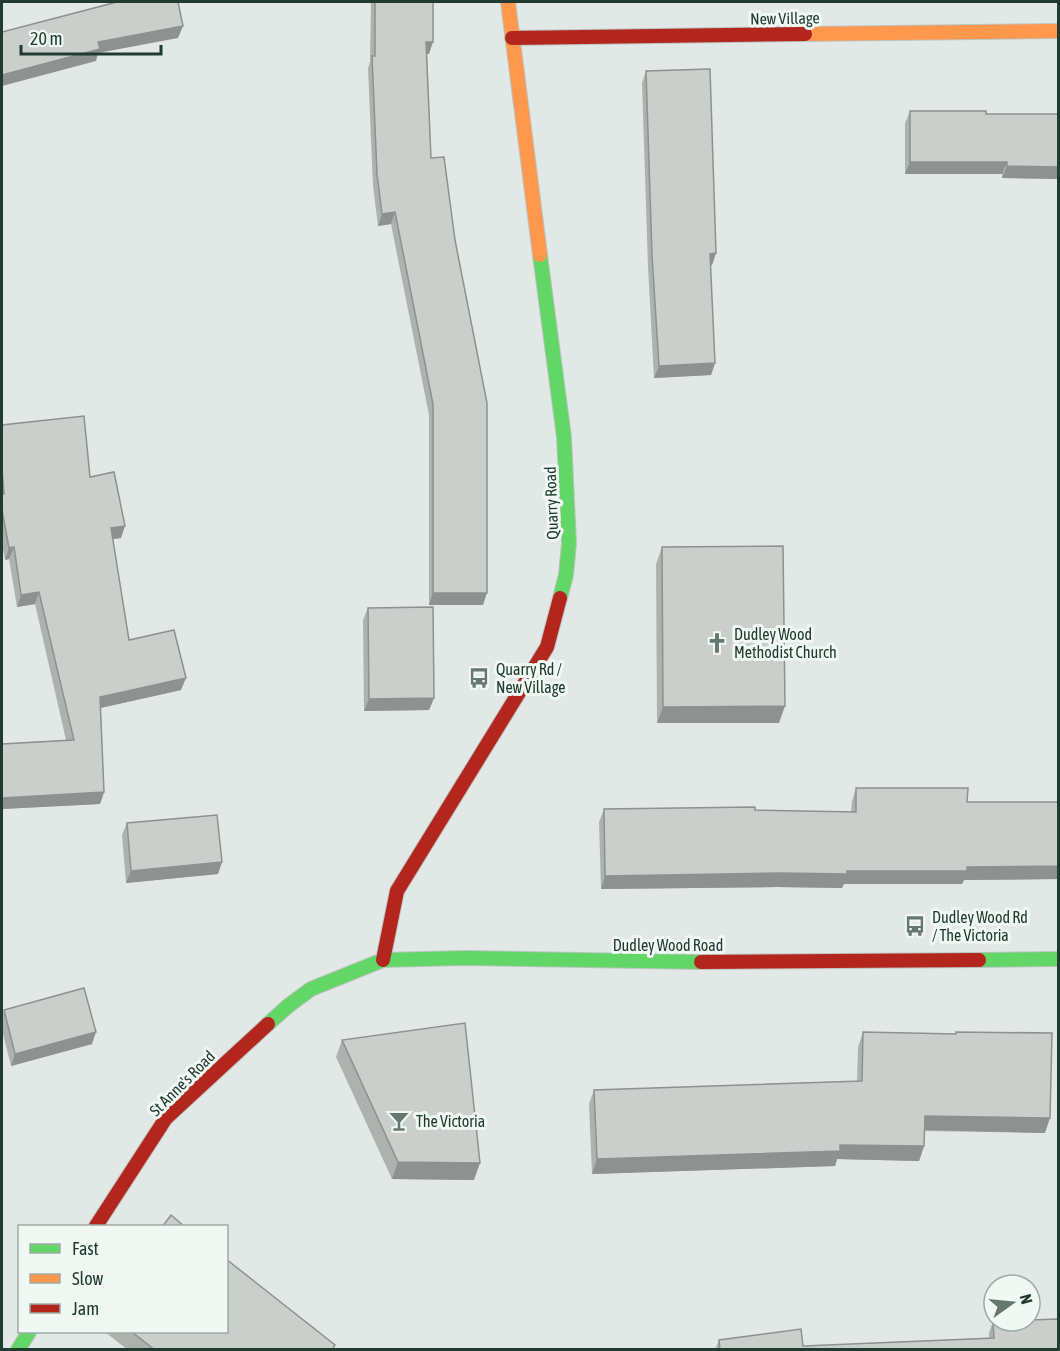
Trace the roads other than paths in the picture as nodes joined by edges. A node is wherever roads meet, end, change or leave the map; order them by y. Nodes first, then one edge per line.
1 (508, 2) edge
2 (1059, 31) edge
3 (512, 38) junction
4 (1059, 959) edge
5 (383, 960) junction
6 (288, 1006) joint
7 (97, 1225) edge
8 (28, 1333) edge
9 (18, 1350) edge

1 - 3 street, Quarry Road
2 - 3 street, New Village
3 - 5 street, Quarry Road
4 - 5 street, Dudley Wood Road
5 - 6 street, Dudley Wood Road
6 - 7 street, St Anne's Road
8 - 9 street

